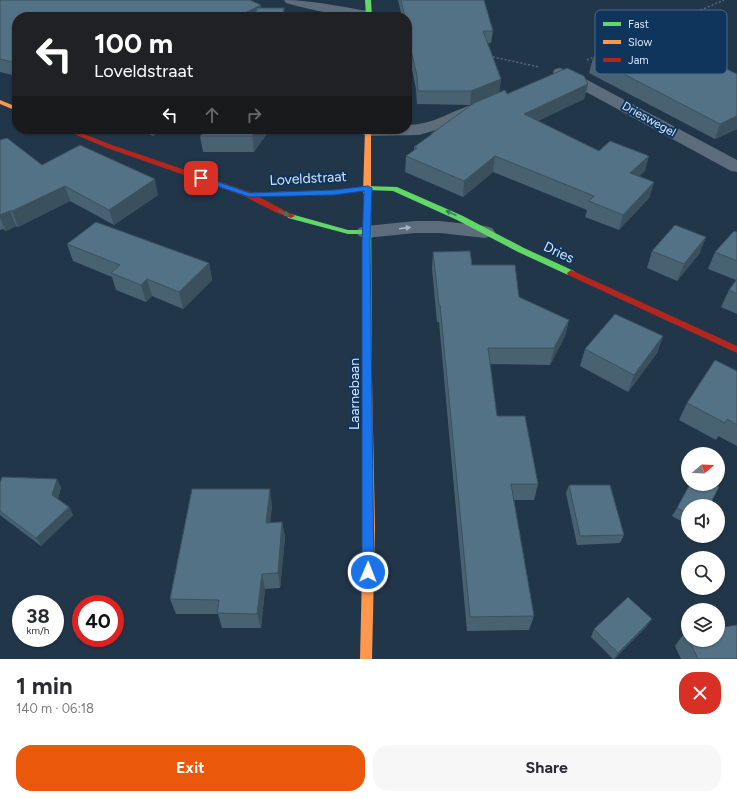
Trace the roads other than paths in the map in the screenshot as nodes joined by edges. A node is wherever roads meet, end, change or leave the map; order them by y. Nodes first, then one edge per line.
1 (325, 0) edge
2 (368, 0) edge
3 (294, 1) edge
4 (344, 12) edge
5 (369, 12) edge
6 (554, 75) edge
7 (493, 101) edge
8 (0, 102) edge
9 (12, 107) edge
10 (412, 130) edge
11 (77, 134) edge
12 (368, 134) edge
13 (737, 167) edge
14 (368, 188) junction
15 (249, 195) junction
16 (366, 232) junction
17 (485, 232) junction
18 (737, 350) edge
19 (366, 659) edge

1 - 3 street
2 - 5 street
3 - 4 street
6 - 13 street, Drieswegel
7 - 10 street
8 - 9 street
11 - 15 street, Loveldstraat
12 - 14 street, Laarnebaan
14 - 15 street, Loveldstraat
14 - 16 street, Laarnebaan
17 -> 14 street, Dries
15 -> 16 street, Loveldstraat
16 -> 17 street
16 - 19 street, Laarnebaan
17 - 18 street, Dries

